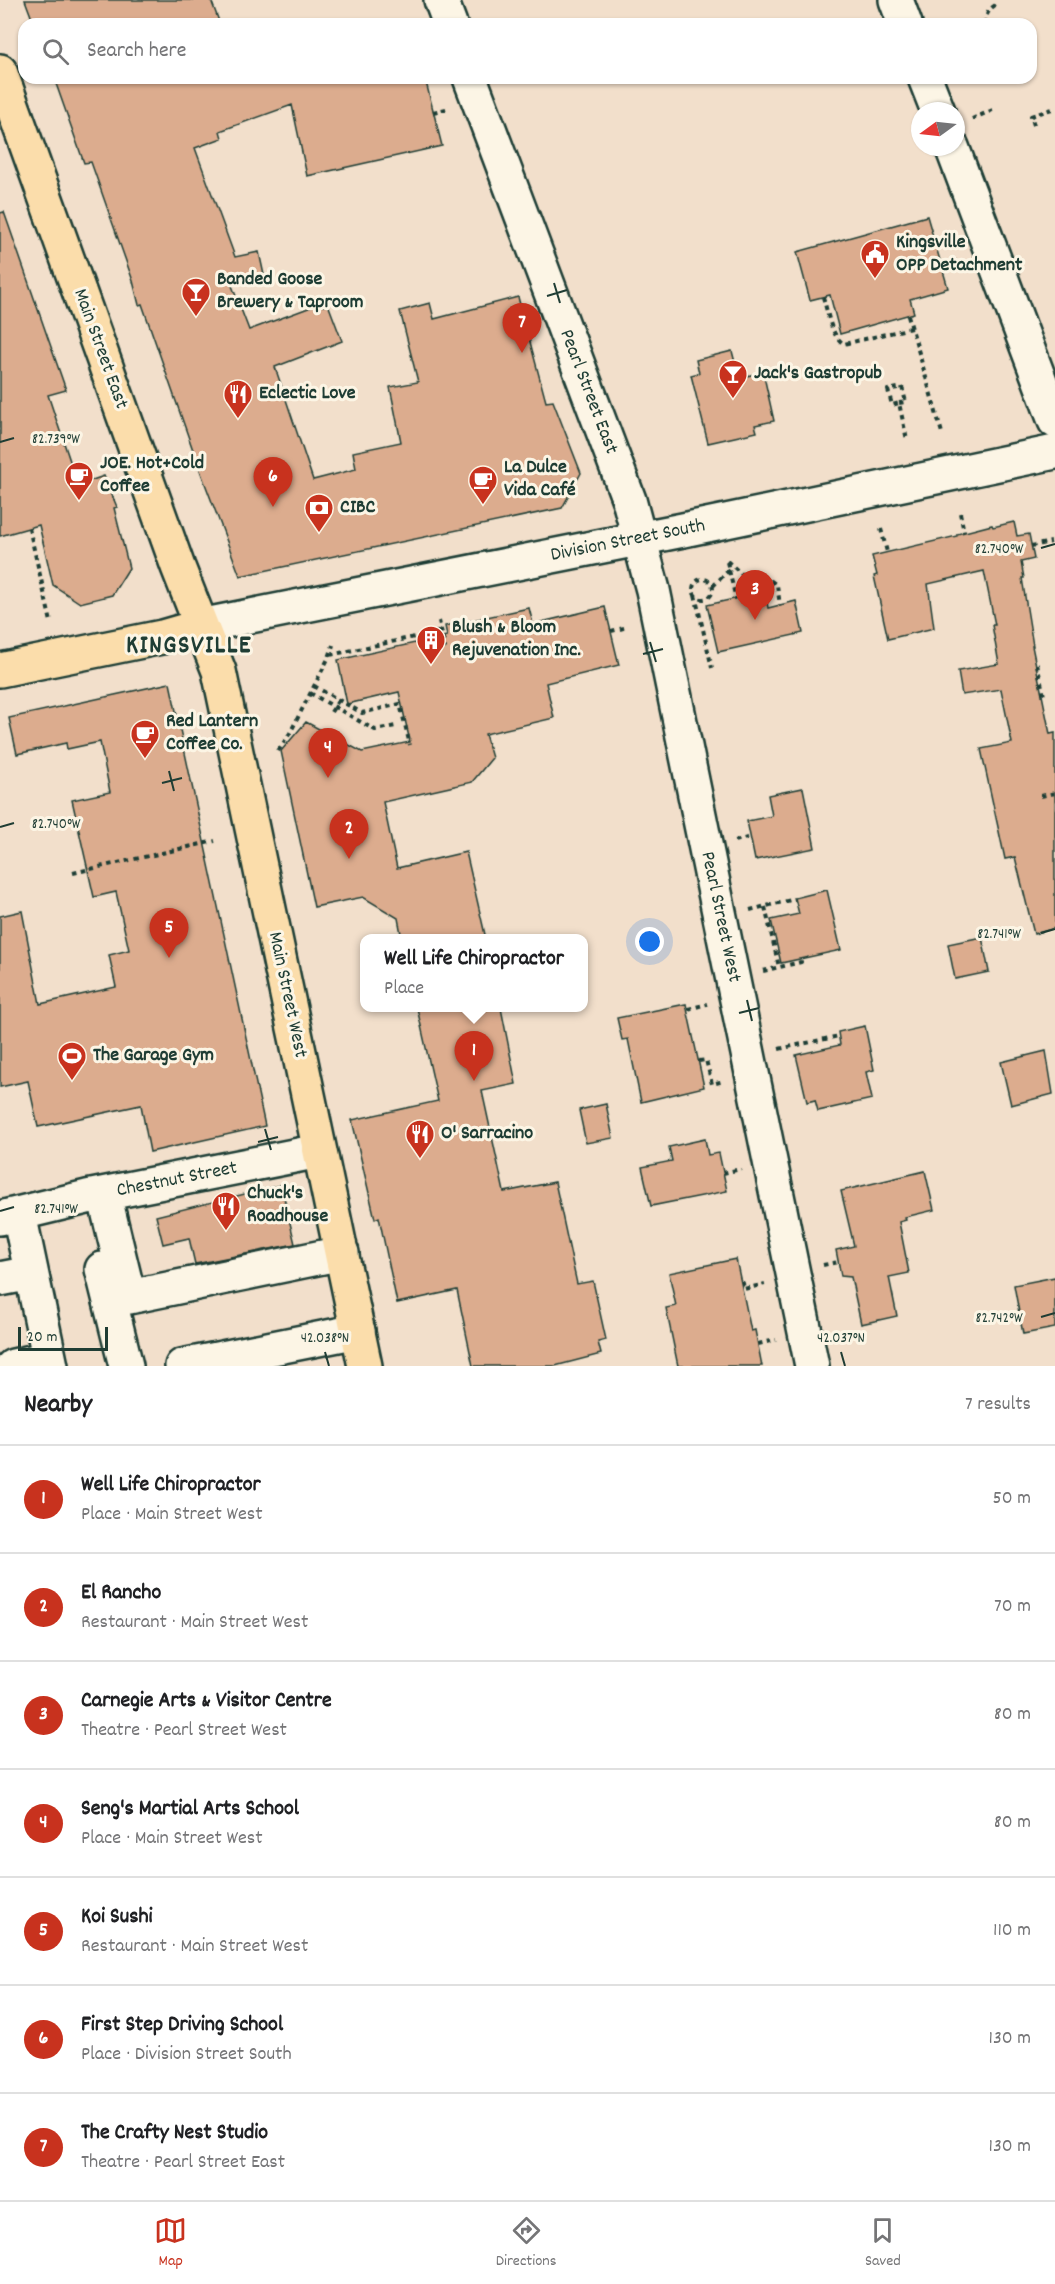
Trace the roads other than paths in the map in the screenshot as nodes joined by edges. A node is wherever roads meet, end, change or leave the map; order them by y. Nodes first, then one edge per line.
1 (441, 0) edge
2 (896, 0) edge
3 (448, 18) edge
4 (903, 18) edge
5 (0, 71) edge
6 (927, 84) edge
7 (463, 92) edge
8 (934, 102) edge
9 (955, 156) edge
10 (1055, 422) edge
11 (1055, 452) edge
12 (641, 538) junction
13 (200, 626) junction
14 (0, 670) edge
15 (319, 1151) junction
16 (95, 1196) junction
17 (6, 1217) edge
18 (342, 1253) junction
19 (15, 1276) edge
20 (358, 1331) junction
21 (36, 1364) edge
22 (126, 1366) edge
23 (182, 1366) edge
24 (365, 1366) edge
25 (812, 1366) edge

1 - 3 street
2 - 4 street
5 - 13 main road, Main Street East
6 - 8 street
7 - 12 street, Pearl Street East
9 - 10 street
11 - 12 street, Division Street South
12 - 13 street, Division Street South
12 - 25 street, Pearl Street West
13 - 14 main road
13 - 15 main road, Main Street West
15 - 16 street, Chestnut Street
15 - 18 main road, Main Street West
16 - 17 street, Chestnut Street
16 - 18 street
16 - 22 street
17 - 19 street
18 - 20 main road, Main Street West
19 - 21 street
20 - 23 street
20 - 24 main road, Main Street West

